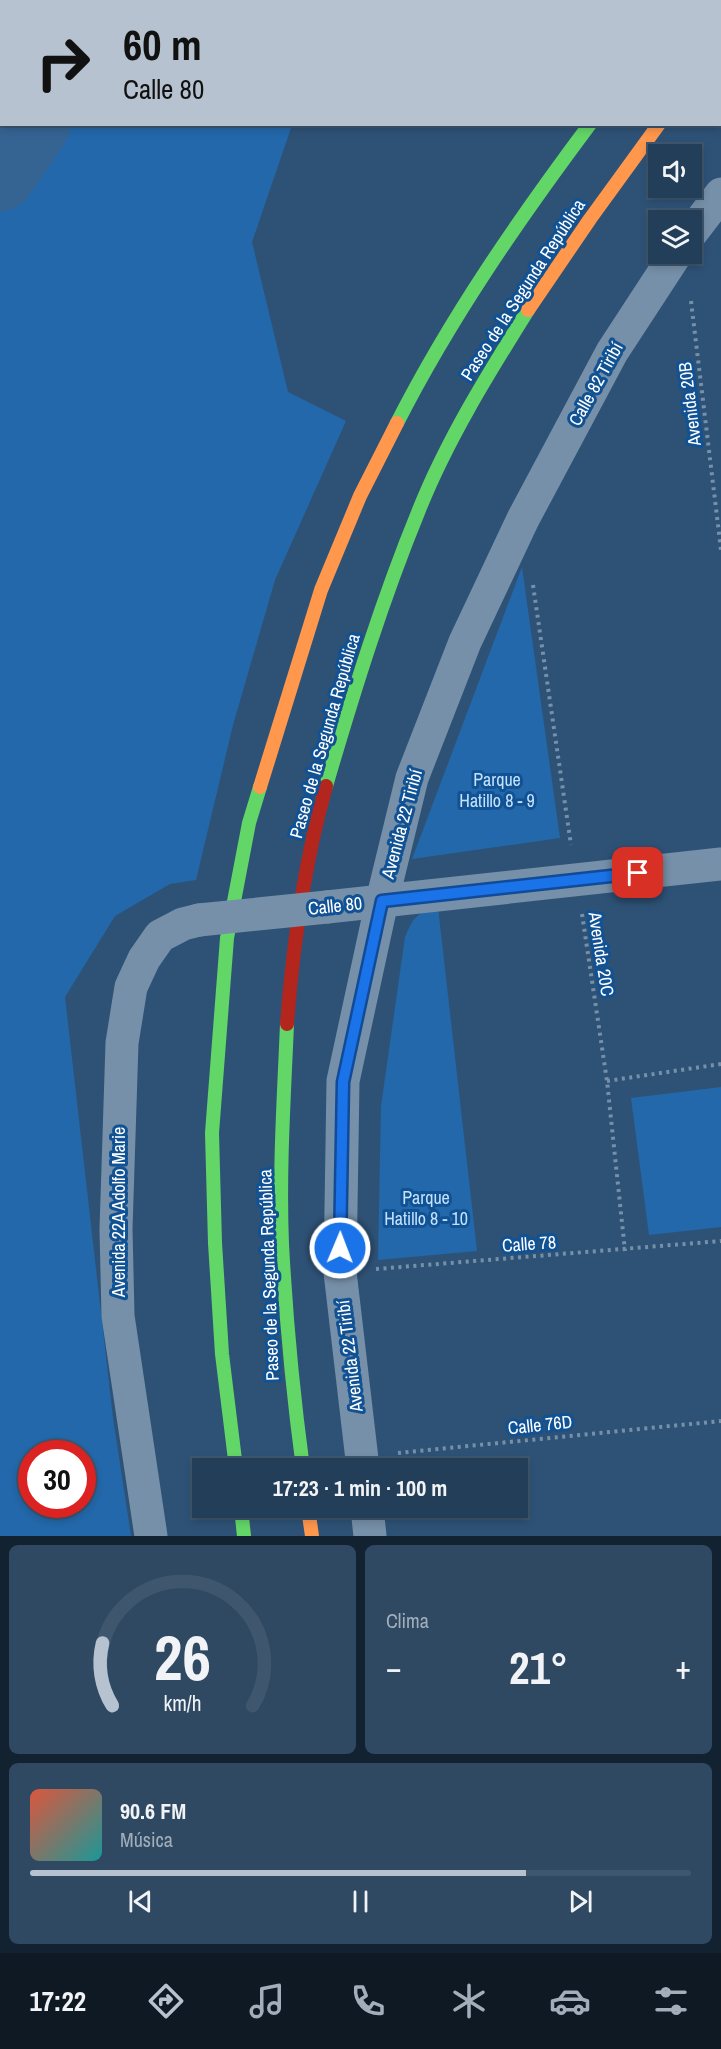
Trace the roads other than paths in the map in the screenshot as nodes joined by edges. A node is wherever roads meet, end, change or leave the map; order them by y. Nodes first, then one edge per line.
1 (588, 126) edge
2 (658, 126) edge
3 (721, 194) edge
4 (702, 219) edge
5 (669, 264) edge
6 (523, 519) joint
7 (721, 864) edge
8 (382, 901) junction
9 (199, 920) joint
10 (235, 1458) edge
11 (302, 1458) edge
12 (362, 1458) edge
13 (242, 1518) edge
14 (309, 1518) edge
15 (368, 1518) edge
16 (151, 1536) edge
17 (244, 1536) edge
18 (312, 1536) edge
19 (370, 1536) edge

1 - 10 highway
2 - 11 highway, Paseo de la Segunda República
3 - 4 street
5 - 6 street, Calle 82 Tiribí
6 - 8 street, Avenida 22 Tiribí
7 - 8 street, Calle 80
8 - 9 street, Calle 80, bridge
8 - 12 street, Avenida 22 Tiribí
9 - 16 street, Avenida 22A Adolfo Marie
13 - 17 highway
14 - 18 highway
15 - 19 street

